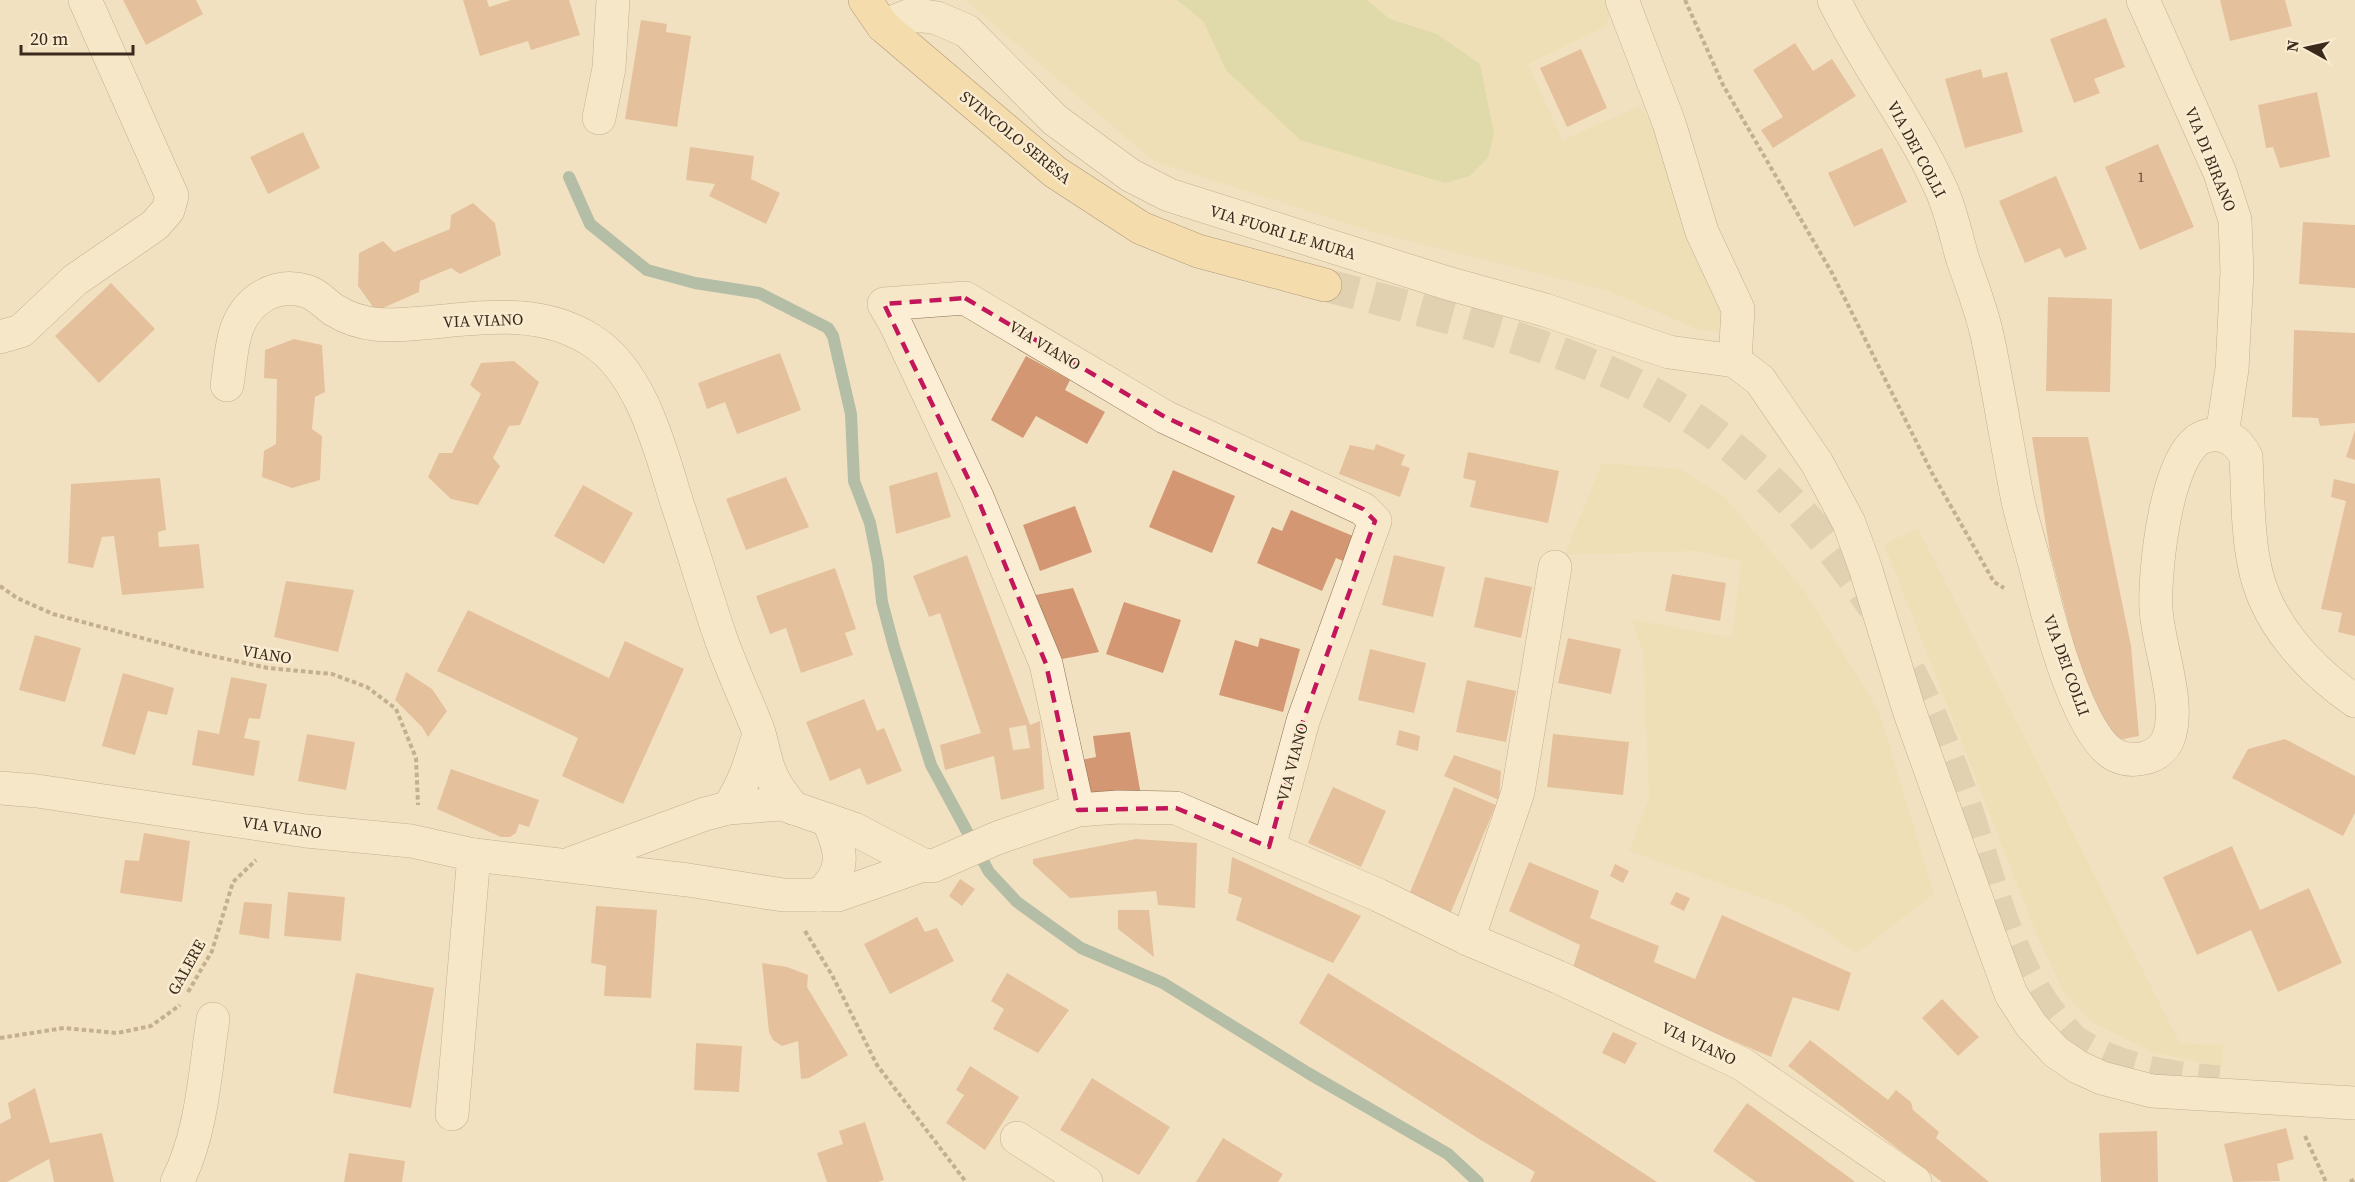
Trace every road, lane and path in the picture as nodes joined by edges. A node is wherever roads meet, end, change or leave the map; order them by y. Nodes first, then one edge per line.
1 (85, 0) edge
2 (613, 0) edge
3 (1623, 0) edge
4 (1685, 0) edge
5 (1834, 0) edge
6 (2143, 0) edge
7 (874, 13) edge
8 (599, 118) dead end
9 (1325, 285) tunnel mouth
10 (0, 337) edge
11 (1735, 361) junction
12 (227, 385) dead end
13 (2222, 435) junction
14 (1555, 567) dead end
15 (0, 586) edge
16 (2048, 615) junction
17 (2355, 701) edge
18 (759, 734) junction
19 (0, 788) edge
20 (728, 808) junction
21 (793, 808) junction
22 (1078, 810) junction
23 (828, 820) junction
24 (686, 821) junction
25 (306, 831) junction
26 (411, 842) junction
27 (1269, 847) junction
28 (474, 855) junction
29 (936, 862) junction
30 (564, 866) junction
31 (692, 880) junction
32 (819, 895) junction
33 (783, 896) junction
34 (1468, 939) junction
35 (213, 1019) dead end
36 (0, 1038) edge
37 (2355, 1103) edge
38 (452, 1114) dead end
39 (2304, 1135) dead end
40 (1017, 1138) dead end
41 (2355, 1179) edge
42 (177, 1182) edge
43 (966, 1182) edge
44 (1086, 1182) edge
45 (1915, 1182) edge
46 (2326, 1182) edge
47 (2350, 1182) edge

1 - 10 street
2 - 8 street
3 - 11 street
4 - 16 path
5 - 16 street, VIA DEI COLLI
6 - 13 street, VIA DI BIRANO
7 - 9 main road, SVINCOLO SERESA
7 - 11 street, VIA FUORI LE MURA
11 - 37 street, VIA FUORI LE MURA
12 - 18 street, VIA VIANO
13 - 16 street, VIA DEI COLLI
13 - 17 street
14 - 34 street
15 - 26 path, VIANO
18 - 20 street
18 - 21 street, VIA VIANO
19 - 25 street, VIA VIANO
20 - 21 street, VIA VIANO
20 - 24 street, VIA VIANO
21 - 23 street, VIA VIANO
22 - 27 street, VIA VIANO
22 - 27 street, VIA VIANO
22 - 29 street, VIA VIANO
23 - 29 street, VIA VIANO
23 - 32 street
24 - 30 street, VIA VIANO
24 - 31 street
25 - 26 street, VIA VIANO
25 - 36 path, GALERE
26 - 28 street, VIA VIANO
27 - 34 street, VIA VIANO
28 - 30 street, VIA VIANO
28 - 38 street
29 - 32 street, VIA VIANO
30 - 31 street, VIA VIANO
31 - 33 street, VIA VIANO
32 - 33 street, VIA VIANO
33 - 43 path
34 - 45 street, VIA VIANO
35 - 42 street
39 - 46 path
40 - 44 street
41 - 47 path

